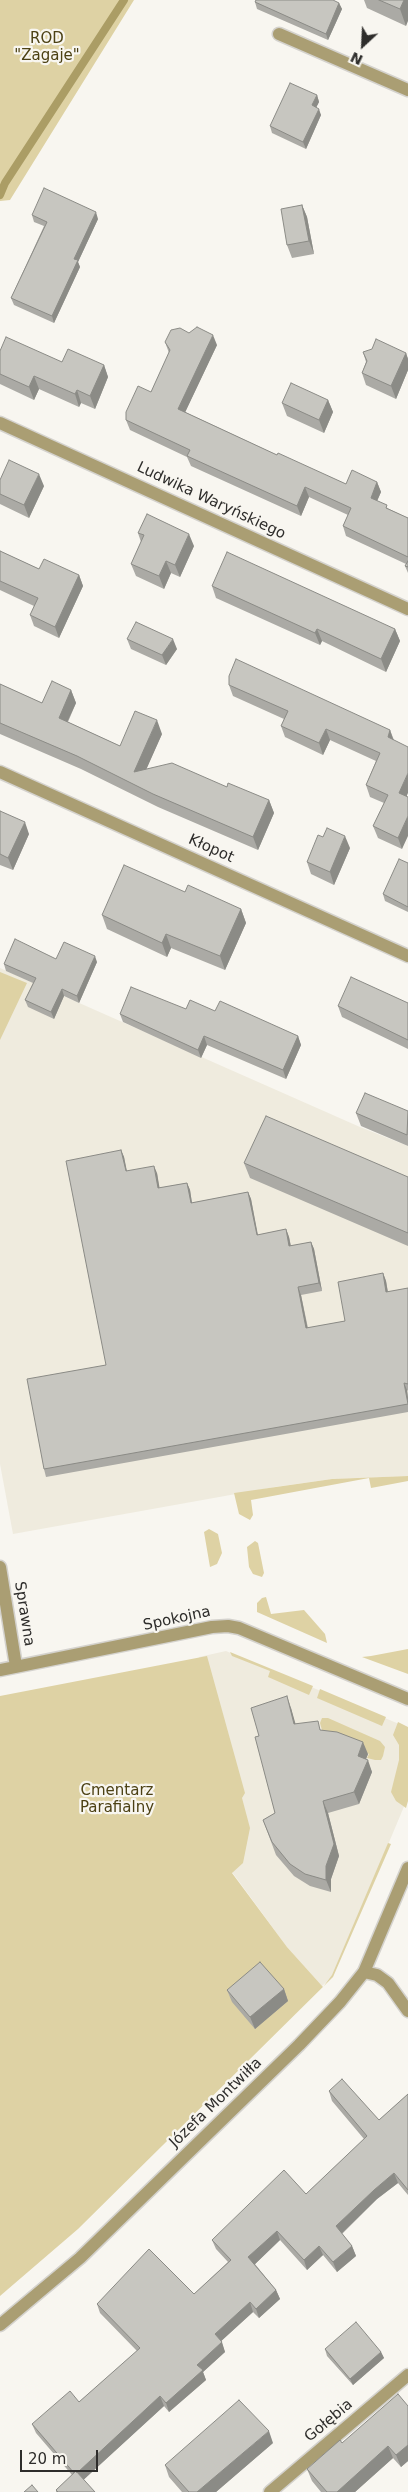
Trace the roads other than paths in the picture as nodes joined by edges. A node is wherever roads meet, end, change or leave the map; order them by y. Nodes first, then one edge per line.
1 (279, 34) dead end
2 (408, 90) edge
3 (0, 423) edge
4 (408, 609) edge
5 (0, 772) edge
6 (408, 956) edge
7 (0, 1568) edge
8 (16, 1666) junction
9 (0, 1670) edge
10 (408, 1699) edge
11 (408, 1868) edge
12 (364, 1972) junction
13 (408, 2011) edge
14 (0, 2325) edge
15 (408, 2375) edge
16 (270, 2492) edge

1 - 2 street
3 - 4 street, Ludwika Waryńskiego
5 - 6 street, Kłopot
7 - 8 street, Sprawna
8 - 9 street, Spokojna
8 - 10 street, Spokojna
11 - 12 street, Józefa Montwiłła
12 - 13 street
12 - 14 street, Józefa Montwiłła
15 - 16 street, Gołębia

